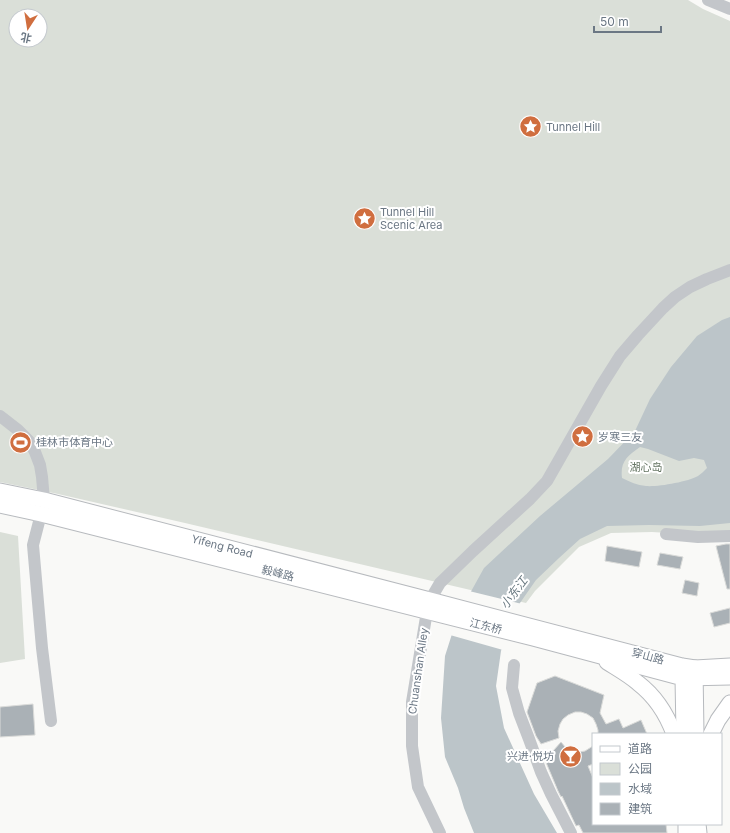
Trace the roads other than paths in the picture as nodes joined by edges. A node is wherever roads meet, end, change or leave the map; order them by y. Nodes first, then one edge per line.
1 (708, 0) edge
2 (730, 9) edge
3 (730, 270) edge
4 (0, 416) edge
5 (0, 491) edge
6 (0, 505) edge
7 (42, 507) junction
8 (666, 534) dead end
9 (730, 536) edge
10 (435, 607) junction
11 (535, 633) junction
12 (595, 654) junction
13 (514, 665) dead end
14 (730, 666) edge
15 (689, 673) junction
16 (730, 677) edge
17 (730, 703) edge
18 (51, 721) dead end
19 (674, 733) edge
20 (684, 733) edge
21 (696, 733) edge
22 (712, 733) edge
23 (440, 833) edge
24 (571, 833) edge

1 - 2 street
3 - 10 street
4 - 7 street
5 - 7 main road
6 - 7 main road, 毅峰路
7 - 10 main road, 毅峰路
7 - 18 street
8 - 9 street
10 - 11 main road, 江东桥
10 - 23 street, Chuanshan Alley
11 - 12 main road, 穿山路
11 - 15 main road, 穿山路
12 - 15 main road, 穿山路
12 - 19 main road
13 - 24 street
14 - 15 main road
15 - 16 main road
15 - 20 main road
15 - 21 main road
17 - 22 main road

